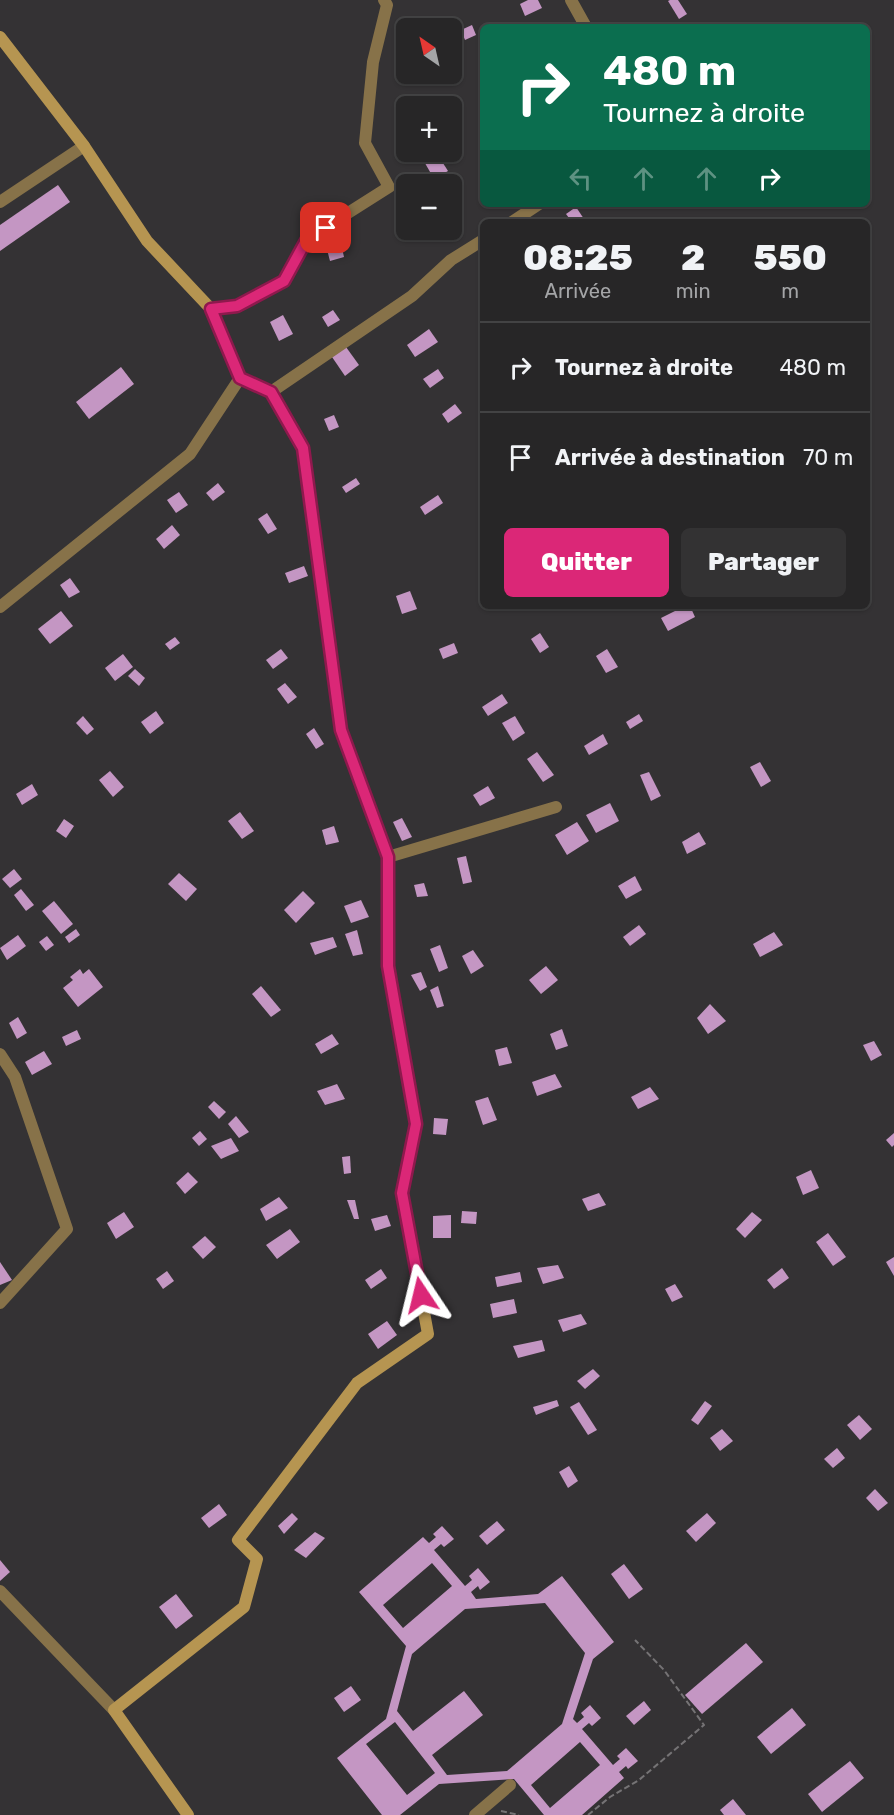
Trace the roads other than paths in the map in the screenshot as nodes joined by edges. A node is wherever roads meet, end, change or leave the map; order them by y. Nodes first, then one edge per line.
1 (384, 0) edge
2 (571, 0) edge
3 (584, 24) edge
4 (0, 38) edge
5 (84, 146) junction
6 (0, 202) edge
7 (534, 207) edge
8 (516, 219) edge
9 (480, 242) edge
10 (211, 309) junction
11 (240, 378) junction
12 (271, 392) junction
13 (0, 607) edge
14 (556, 807) dead end
15 (388, 857) junction
16 (0, 1054) edge
17 (0, 1303) edge
18 (0, 1591) edge
19 (114, 1710) junction
20 (510, 1785) dead end
21 (188, 1815) edge
22 (475, 1815) edge

1 - 10 street
2 - 3 street
4 - 5 street
5 - 6 street
5 - 10 street
7 - 8 street
9 - 12 street
10 - 11 street
11 - 12 street
11 - 13 street
12 - 15 street
14 - 15 street
15 - 19 street
16 - 17 street
18 - 19 street
19 - 21 street
20 - 22 street

